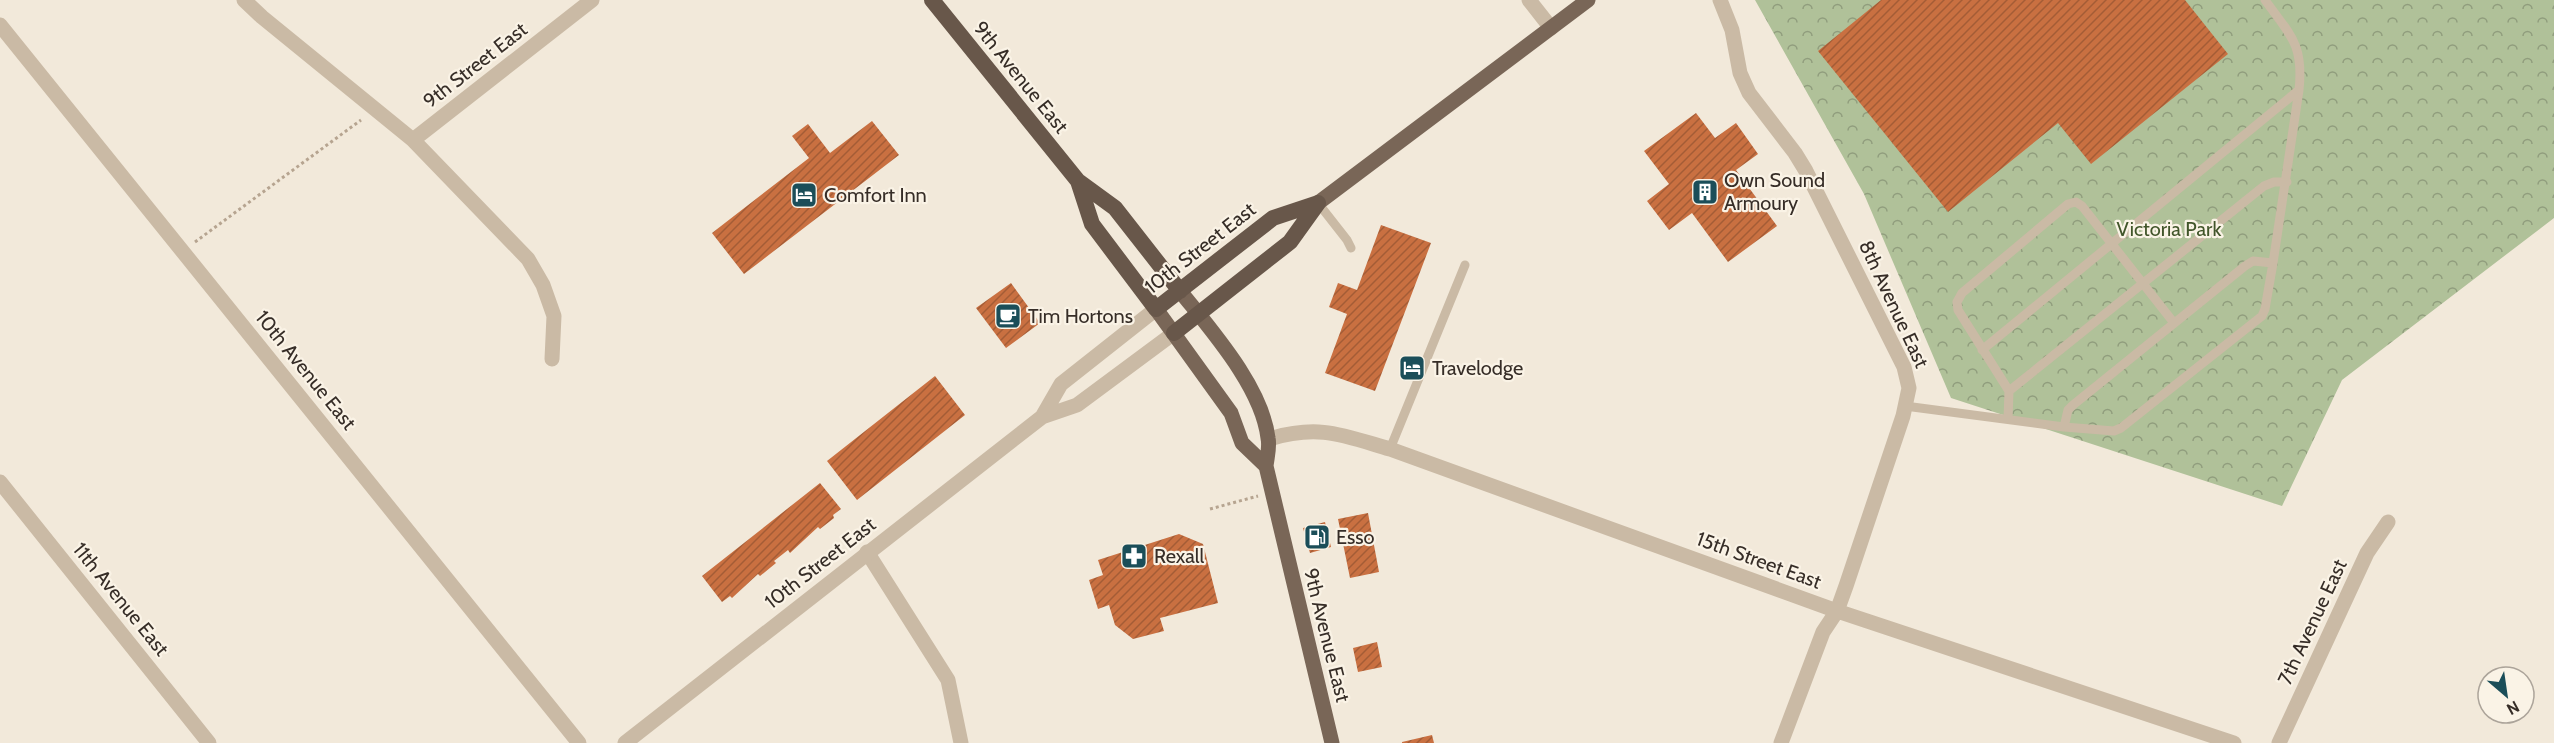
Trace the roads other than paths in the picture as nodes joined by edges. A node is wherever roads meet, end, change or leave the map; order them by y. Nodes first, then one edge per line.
1 (244, 0) edge
2 (592, 0) edge
3 (932, 0) edge
4 (1529, 0) edge
5 (1588, 0) edge
6 (1720, 0) edge
7 (2265, 0) edge
8 (0, 25) edge
9 (1551, 28) junction
10 (2299, 90) junction
11 (413, 140) junction
12 (1078, 181) junction
13 (2287, 182) junction
14 (1318, 203) junction
15 (2112, 244) junction
16 (1351, 248) dead end
17 (2274, 263) junction
18 (1465, 265) dead end
19 (2143, 284) junction
20 (1180, 291) junction
21 (1156, 309) junction
22 (1199, 314) junction
23 (2174, 323) junction
24 (1174, 333) junction
25 (1982, 350) junction
26 (552, 360) dead end
27 (2009, 391) junction
28 (1905, 406) junction
29 (1042, 417) junction
30 (2008, 419) junction
31 (2064, 428) junction
32 (1269, 439) junction
33 (1390, 449) junction
34 (1266, 466) junction
35 (0, 482) edge
36 (2388, 522) dead end
37 (867, 552) junction
38 (1836, 611) junction
39 (209, 743) edge
40 (579, 743) edge
41 (625, 743) edge
42 (962, 743) edge
43 (1332, 743) edge
44 (1781, 743) edge
45 (2234, 743) edge
46 (2279, 743) edge

1 - 11 street
2 - 11 street, 9th Street East
3 - 12 highway, 9th Avenue East
4 - 9 street
5 - 9 main road, 10th Street East
6 - 28 street, 8th Avenue East
7 - 10 lane
8 - 40 street, 10th Avenue East
9 - 14 main road, 10th Street East
10 - 13 lane
10 - 15 lane
11 - 26 street
12 - 20 highway, 9th Avenue East
12 - 21 highway, 9th Avenue East
13 - 17 lane
13 - 19 lane
14 - 16 lane
14 - 20 highway, 10th Street East
14 - 22 highway, 10th Street East
15 - 19 lane
15 - 25 lane
15 - 25 lane
17 - 23 lane
17 - 31 lane
18 - 33 lane
19 - 23 lane
19 - 27 lane
20 - 21 highway, 10th Street East
20 - 22 main road, 9th Avenue East
21 - 24 main road
21 - 29 street, 10th Street East
22 - 24 highway, 10th Street East
22 - 32 main road, 9th Avenue East
23 - 31 lane
24 - 29 street, 10th Street East
24 - 34 main road
25 - 27 lane
27 - 30 lane
28 - 30 lane
28 - 38 street, 8th Avenue East
29 - 37 street, 10th Street East
30 - 31 lane
32 - 33 street, 15th Street East
32 - 34 main road, 9th Avenue East
33 - 38 street, 15th Street East
34 - 43 main road, 9th Avenue East
35 - 39 street, 11th Avenue East
36 - 46 street, 7th Avenue East
37 - 41 street, 10th Street East
37 - 42 street
38 - 44 street, 8th Avenue East
38 - 45 street, 15th Street East

